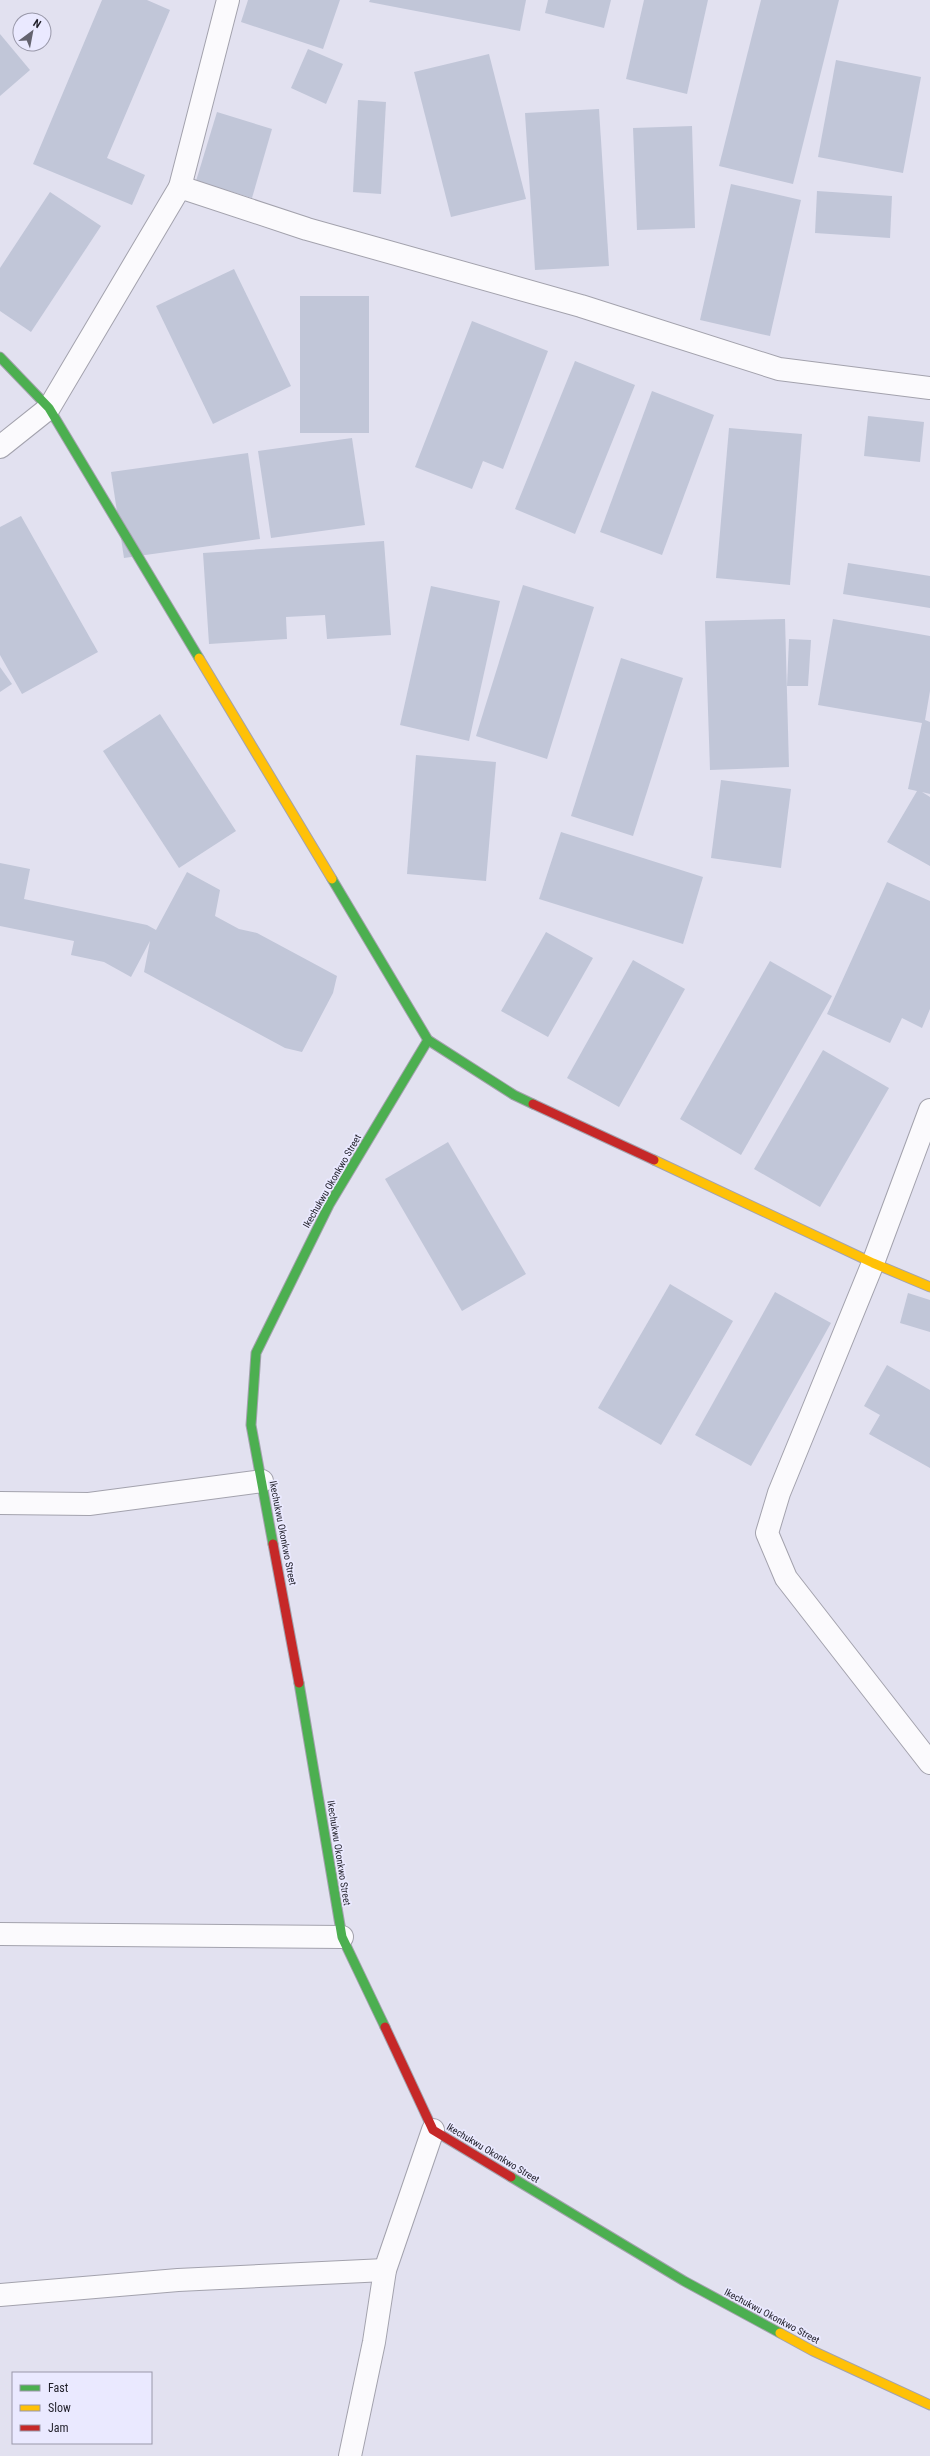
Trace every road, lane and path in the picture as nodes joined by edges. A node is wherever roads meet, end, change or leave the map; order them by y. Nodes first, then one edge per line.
1 (228, 0) edge
2 (180, 187) junction
3 (0, 357) edge
4 (930, 388) edge
5 (49, 408) junction
6 (0, 447) edge
7 (428, 1040) junction
8 (930, 1110) edge
9 (873, 1263) junction
10 (930, 1287) edge
11 (262, 1481) junction
12 (0, 1503) edge
13 (930, 1763) edge
14 (0, 1934) edge
15 (342, 1937) junction
16 (433, 2130) junction
17 (385, 2270) junction
18 (0, 2295) edge
19 (930, 2405) edge
20 (350, 2456) edge

1 - 2 street
2 - 4 street
2 - 5 street
3 - 5 street
5 - 6 street
5 - 7 street
7 - 9 street
7 - 11 street, Ikechukwu Okonkwo Street
8 - 9 street
9 - 10 street
9 - 13 street
11 - 12 street
11 - 15 street, Ikechukwu Okonkwo Street
14 - 15 street
15 - 16 street, Ikechukwu Okonkwo Street
16 - 17 street
16 - 19 street, Ikechukwu Okonkwo Street
17 - 18 street
17 - 20 street

